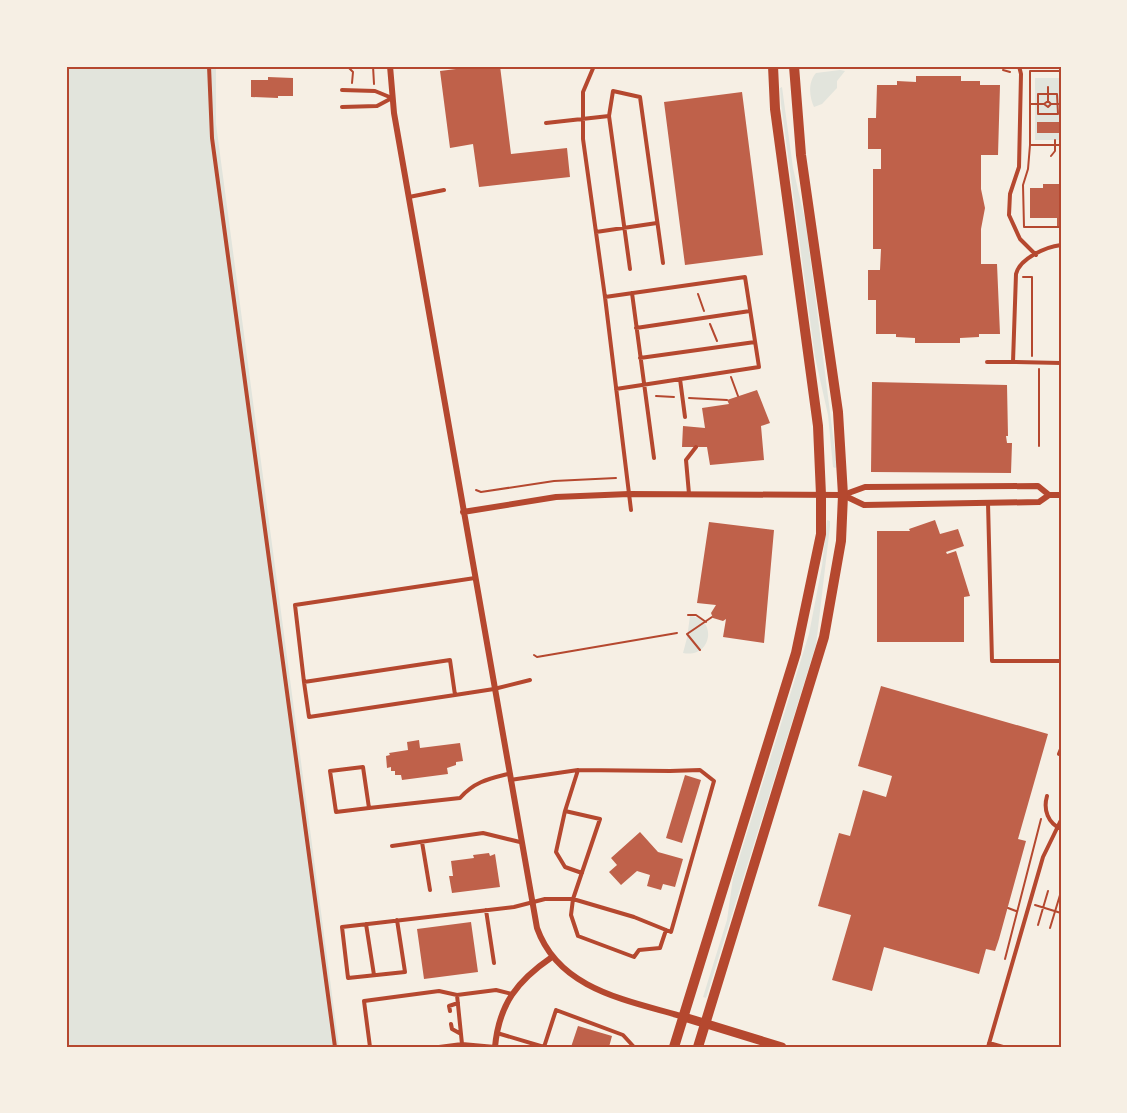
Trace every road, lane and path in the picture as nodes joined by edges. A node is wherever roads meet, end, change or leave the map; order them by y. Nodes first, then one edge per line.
1 (210, 66) edge
2 (347, 66) edge
3 (373, 66) edge
4 (390, 66) edge
5 (594, 66) edge
6 (773, 66) edge
7 (794, 66) edge
8 (1019, 66) edge
9 (1003, 70) dead end
10 (1061, 71) edge
11 (1010, 72) dead end
12 (352, 86) dead end
13 (374, 86) dead end
14 (1048, 87) dead end
15 (342, 90) dead end
16 (1048, 94) junction
17 (392, 99) junction
18 (1048, 101) junction
19 (1030, 104) junction
20 (1038, 104) junction
21 (1044, 104) junction
22 (1051, 104) junction
23 (1059, 104) edge
24 (342, 107) dead end
25 (1048, 108) junction
26 (1048, 114) junction
27 (609, 116) junction
28 (583, 117) junction
29 (546, 123) dead end
30 (1055, 140) dead end
31 (1030, 145) junction
32 (1055, 145) junction
33 (1061, 145) edge
34 (1051, 156) dead end
35 (444, 189) dead end
36 (409, 197) junction
37 (657, 224) junction
38 (1061, 227) edge
39 (624, 228) junction
40 (596, 232) junction
41 (1061, 245) edge
42 (1036, 255) junction
43 (663, 263) dead end
44 (630, 269) dead end
45 (1016, 274) junction
46 (632, 293) junction
47 (605, 297) junction
48 (750, 311) junction
49 (636, 328) junction
50 (755, 342) junction
51 (640, 358) junction
52 (987, 362) dead end
53 (1014, 362) junction
54 (1036, 363) junction
55 (1061, 363) edge
56 (680, 379) junction
57 (644, 385) junction
58 (616, 389) junction
59 (656, 396) dead end
60 (682, 397) junction
61 (728, 400) dead end
62 (685, 417) dead end
63 (696, 447) dead end
64 (1039, 447) dead end
65 (654, 458) dead end
66 (616, 478) dead end
67 (476, 490) dead end
68 (629, 494) junction
69 (689, 494) junction
70 (822, 495) junction
71 (843, 495) junction
72 (1049, 495) junction
73 (1061, 495) edge
74 (988, 502) junction
75 (631, 510) dead end
76 (463, 512) junction
77 (475, 578) junction
78 (688, 615) dead end
79 (712, 617) dead end
80 (706, 622) junction
81 (677, 633) dead end
82 (639, 634) dead end
83 (640, 639) junction
84 (581, 644) dead end
85 (613, 644) junction
86 (614, 648) dead end
87 (582, 649) junction
88 (700, 650) dead end
89 (556, 654) junction
90 (534, 655) dead end
91 (557, 658) dead end
92 (1061, 661) edge
93 (530, 680) dead end
94 (304, 682) junction
95 (494, 689) junction
96 (455, 695) junction
97 (578, 770) junction
98 (509, 777) junction
99 (1047, 796) dead end
100 (369, 808) junction
101 (565, 811) junction
102 (1041, 814) dead end
103 (1061, 820) edge
104 (1059, 828) edge
105 (422, 842) junction
106 (520, 842) junction
107 (392, 846) dead end
108 (582, 873) junction
109 (430, 890) dead end
110 (1048, 891) dead end
111 (1060, 895) edge
112 (573, 899) junction
113 (531, 903) junction
114 (1035, 905) dead end
115 (1008, 908) dead end
116 (1043, 908) junction
117 (486, 910) junction
118 (1017, 911) junction
119 (1055, 911) junction
120 (1061, 913) edge
121 (398, 920) junction
122 (366, 924) junction
123 (1038, 925) dead end
124 (1050, 928) dead end
125 (668, 931) junction
126 (552, 957) junction
127 (494, 963) dead end
128 (1003, 964) dead end
129 (374, 975) junction
130 (512, 994) junction
131 (457, 995) junction
132 (458, 1003) junction
133 (450, 1011) dead end
134 (684, 1017) junction
135 (705, 1023) junction
136 (451, 1024) dead end
137 (497, 1032) junction
138 (461, 1034) junction
139 (462, 1044) junction
140 (989, 1045) edge
141 (335, 1047) edge
142 (370, 1047) edge
143 (439, 1047) edge
144 (495, 1047) edge
145 (544, 1047) edge
146 (634, 1047) edge
147 (674, 1047) edge
148 (698, 1047) edge
149 (782, 1047) edge
150 (1003, 1047) edge

1 - 141 lane
2 - 12 path
3 - 13 path
4 - 17 street
5 - 28 lane
6 - 70 main road
7 - 71 main road
8 - 42 lane
9 - 11 path
10 - 19 path
14 - 16 path
15 - 17 lane
16 - 18 path
16 - 20 path
16 - 23 path
17 - 24 lane
17 - 36 street
18 - 21 path
18 - 22 path
19 - 20 path
19 - 31 path
20 - 21 path
20 - 26 path
21 - 25 path
22 - 23 path
22 - 25 path
23 - 26 path
25 - 26 path
27 - 28 lane
27 - 37 lane
27 - 39 lane
28 - 29 lane
28 - 40 lane
30 - 32 path
31 - 32 path
31 - 38 path
32 - 33 path
32 - 34 path
35 - 36 lane
36 - 76 street
37 - 39 lane
37 - 43 lane
39 - 40 lane
39 - 44 lane
40 - 47 lane
41 - 42 lane
42 - 45 lane
45 - 53 lane
45 - 54 path
46 - 47 lane
46 - 48 lane
46 - 49 lane
47 - 58 lane
48 - 49 lane
48 - 50 lane
49 - 51 lane
50 - 51 lane
50 - 56 lane
51 - 57 lane
52 - 53 lane
53 - 54 lane
54 - 55 lane
54 - 64 path
56 - 57 lane
56 - 60 lane
57 - 58 lane
57 - 65 lane
58 - 68 lane
59 - 60 path
60 - 61 path
60 - 62 lane
63 - 69 lane
66 - 67 path
68 - 69 street
68 - 75 lane
68 - 76 street
69 - 70 street
70 - 71 street
70 - 134 main road
71 - 72 street
71 - 74 street
71 - 135 main road
72 - 73 street
72 - 74 street
74 - 92 lane
76 - 77 street
77 - 94 lane
77 - 95 street
78 - 80 path
79 - 80 path
80 - 88 path
81 - 83 path
82 - 83 path
83 - 85 path
84 - 87 path
85 - 86 path
85 - 87 path
87 - 89 path
89 - 90 path
89 - 91 path
93 - 95 lane
94 - 96 lane
94 - 96 lane
95 - 96 lane
95 - 98 street
97 - 98 lane
97 - 101 lane
97 - 125 lane
98 - 100 lane
98 - 106 street
99 - 104 lane
100 - 100 lane
101 - 108 lane
101 - 108 lane
102 - 118 path
103 - 104 lane
104 - 140 lane
105 - 106 lane
105 - 107 lane
105 - 109 lane
106 - 113 street
108 - 112 lane
110 - 116 path
111 - 119 path
112 - 113 lane
112 - 125 lane
112 - 125 lane
113 - 117 lane
113 - 126 street
114 - 116 path
115 - 118 path
116 - 119 path
116 - 123 path
117 - 121 lane
117 - 127 lane
118 - 128 path
119 - 120 path
119 - 124 path
121 - 122 lane
121 - 129 lane
122 - 129 lane
122 - 129 lane
126 - 130 street
126 - 134 street
130 - 131 lane
130 - 137 street
131 - 132 lane
131 - 142 lane
132 - 133 lane
132 - 138 lane
134 - 135 street
134 - 147 main road
135 - 148 main road
135 - 149 street
136 - 138 lane
137 - 144 street
137 - 145 lane
138 - 139 lane
139 - 143 lane
139 - 144 lane
140 - 150 lane
145 - 146 lane

